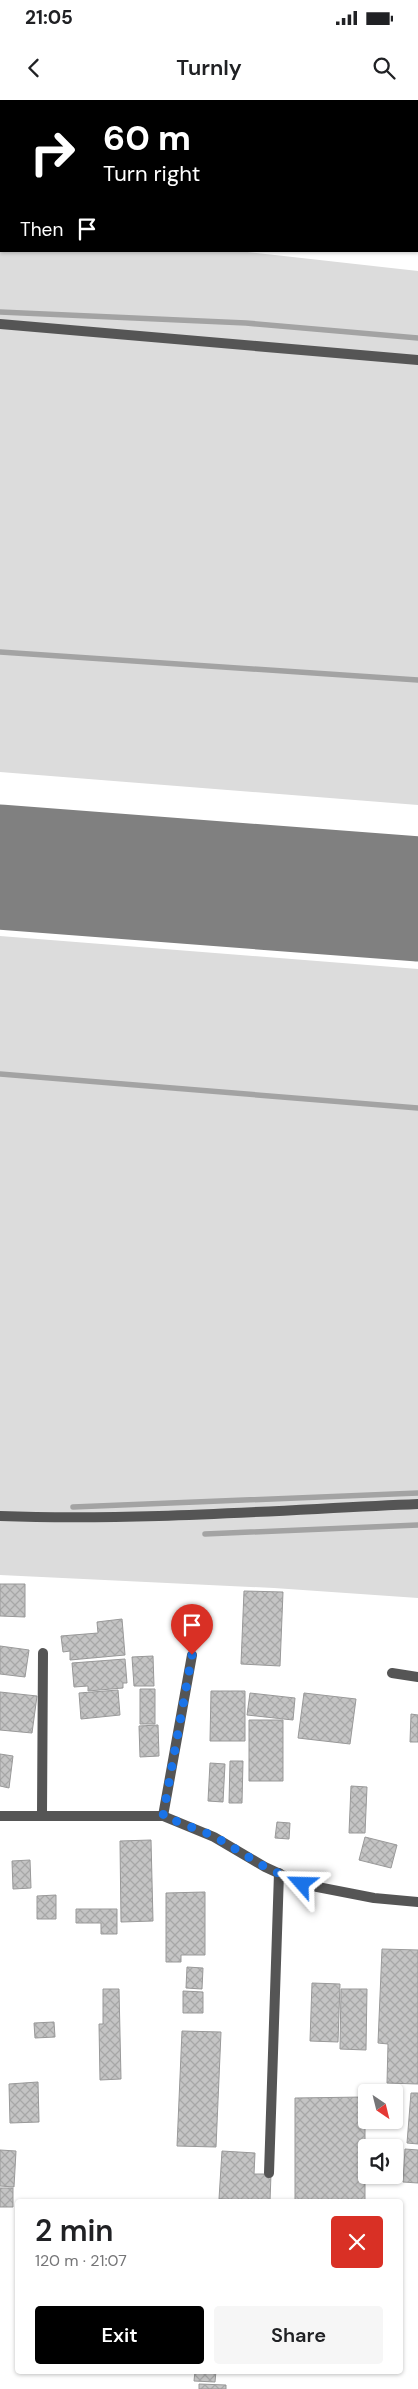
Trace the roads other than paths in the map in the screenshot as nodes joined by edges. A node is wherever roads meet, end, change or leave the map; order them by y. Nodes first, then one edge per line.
1 (0, 324) edge
2 (418, 360) edge
3 (418, 1504) edge
4 (0, 1516) edge
5 (43, 1653) dead end
6 (192, 1655) dead end
7 (392, 1672) dead end
8 (418, 1677) edge
9 (42, 1814) junction
10 (0, 1816) edge
11 (163, 1816) junction
12 (279, 1873) junction
13 (418, 1902) edge
14 (269, 2173) dead end

1 - 2 street
3 - 4 street
5 - 9 street
6 - 11 street
7 - 8 street
9 - 10 street
9 - 11 street
11 - 12 street
12 - 13 street
12 - 14 street

